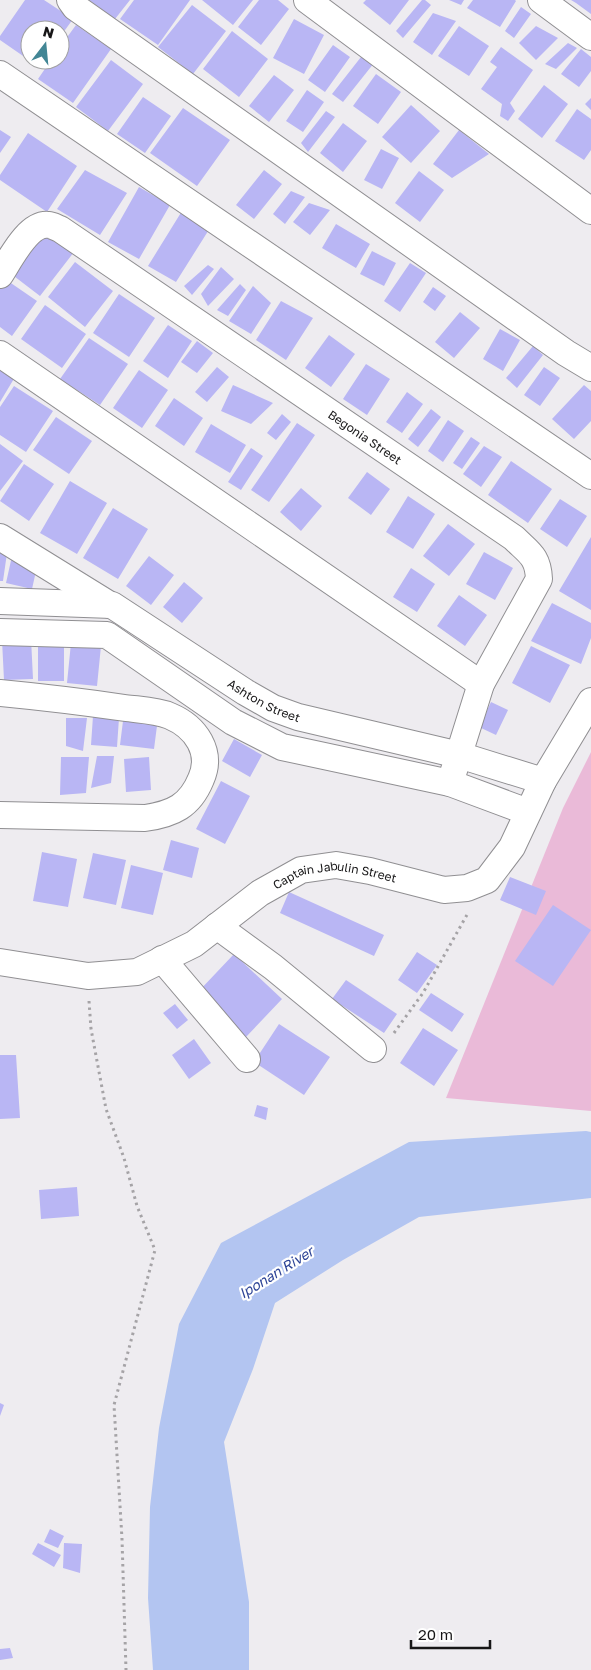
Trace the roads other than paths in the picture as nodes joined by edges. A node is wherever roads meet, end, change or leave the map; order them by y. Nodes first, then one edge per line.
1 (70, 0) edge
2 (307, 0) edge
3 (541, 0) edge
4 (591, 37) edge
5 (0, 74) edge
6 (591, 211) edge
7 (0, 275) edge
8 (0, 354) edge
9 (591, 368) edge
10 (591, 476) edge
11 (0, 538) edge
12 (0, 602) edge
13 (112, 605) junction
14 (0, 632) edge
15 (106, 635) junction
16 (481, 684) junction
17 (0, 693) edge
18 (591, 701) edge
19 (459, 755) junction
20 (544, 781) junction
21 (450, 783) junction
22 (528, 812) junction
23 (0, 815) edge
24 (217, 926) junction
25 (162, 959) junction
26 (0, 962) edge
27 (374, 1049) road end
28 (247, 1059) dead end

1 - 9 street
2 - 6 street
3 - 4 street
5 - 10 street
7 - 16 street, Begonia Street
8 - 16 street
11 - 13 street, Ashton Street
12 - 13 street
13 - 15 street
13 - 19 street, Ashton Street
14 - 15 street
15 - 21 street
16 - 19 street, Begonia Street
17 - 23 street
18 - 20 street
19 - 20 street, Ashton Street
19 - 21 street, Begonia Street
20 - 22 street
21 - 22 street
22 - 24 street, Captain Jabulin Street
24 - 25 street, Captain Jabulin Street
24 - 27 street
25 - 26 street, Captain Jabulin Street
25 - 28 street

